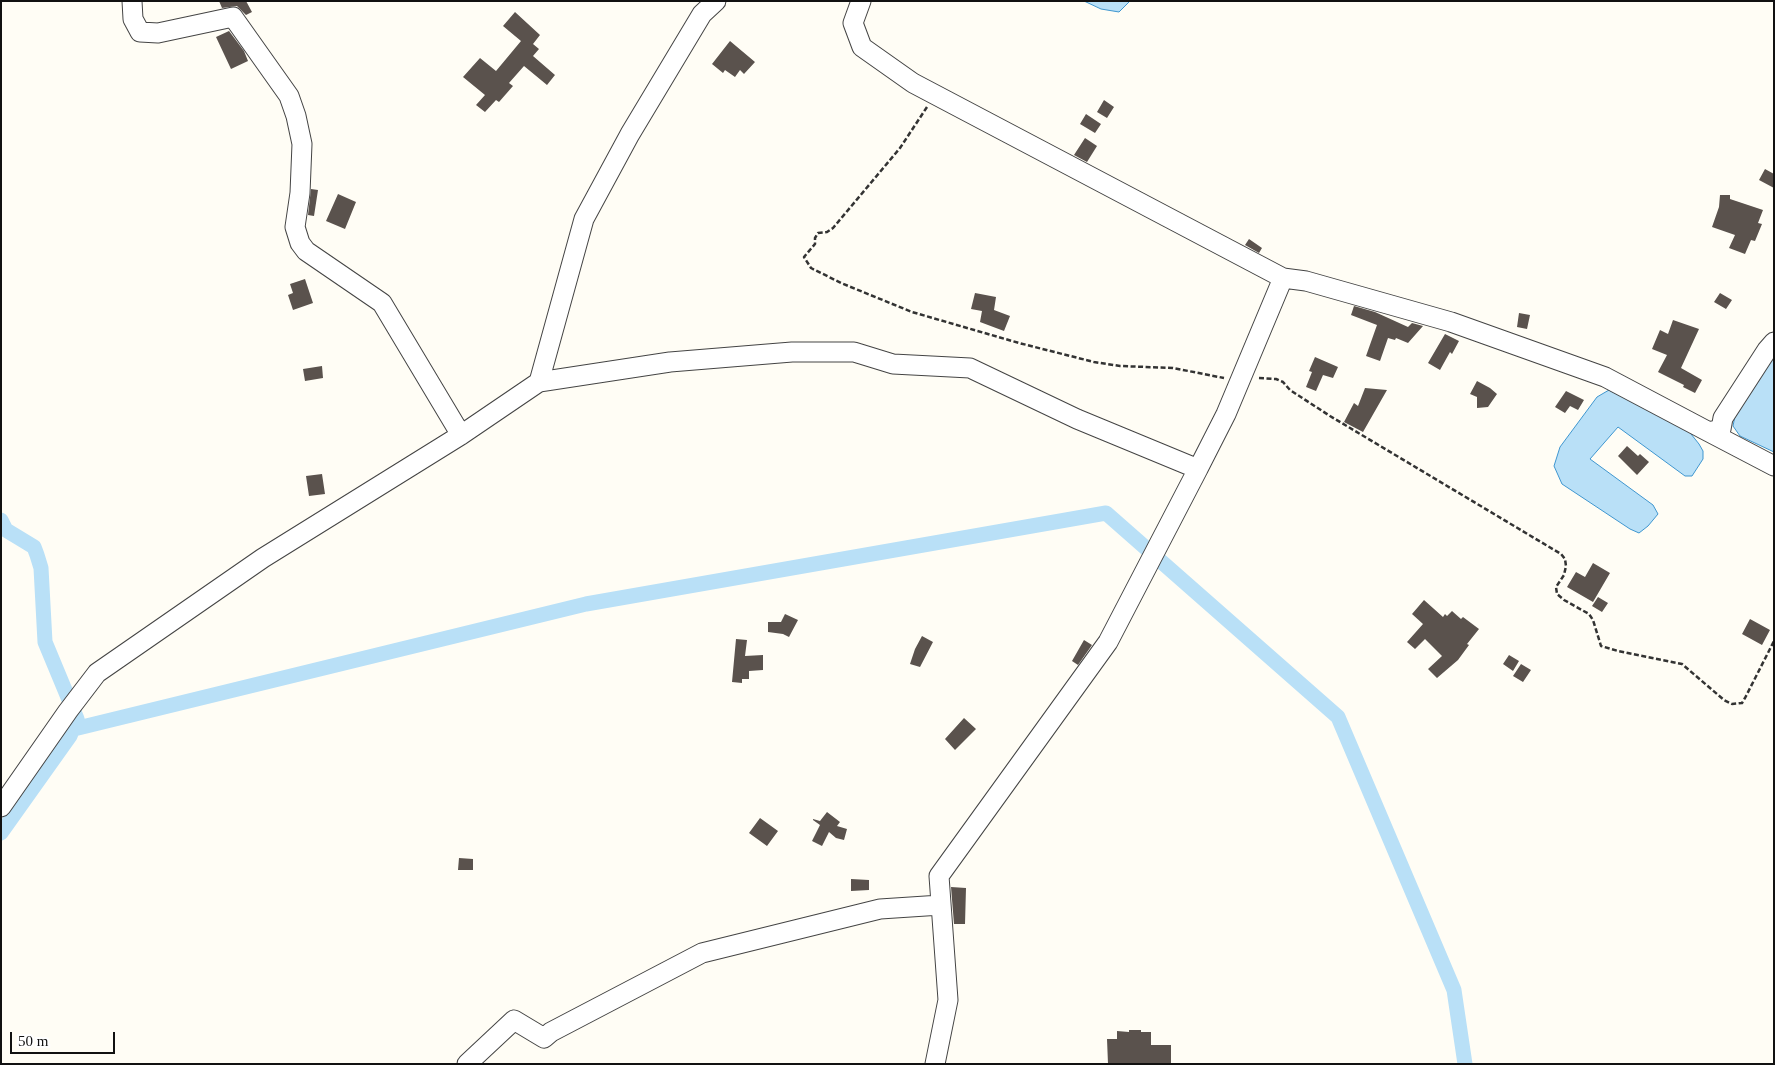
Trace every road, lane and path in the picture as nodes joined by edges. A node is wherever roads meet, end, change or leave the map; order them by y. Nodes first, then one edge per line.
1 (132, 1) edge
2 (716, 1) edge
3 (861, 1) edge
4 (936, 95) junction
5 (1283, 278) junction
6 (1774, 342) edge
7 (539, 382) junction
8 (1241, 382) junction
9 (1709, 432) junction
10 (461, 435) junction
11 (1774, 466) edge
12 (1198, 469) junction
13 (1774, 641) edge
14 (1, 807) edge
15 (941, 905) junction
16 (467, 1064) edge
17 (935, 1064) edge

1 - 10 street
2 - 7 street
3 - 4 street
4 - 5 street
4 - 8 path
5 - 8 street
5 - 9 street
6 - 9 street
7 - 10 street
7 - 12 street
8 - 12 street
8 - 13 path
9 - 11 street
10 - 14 street
12 - 15 street
15 - 16 street
15 - 17 street

